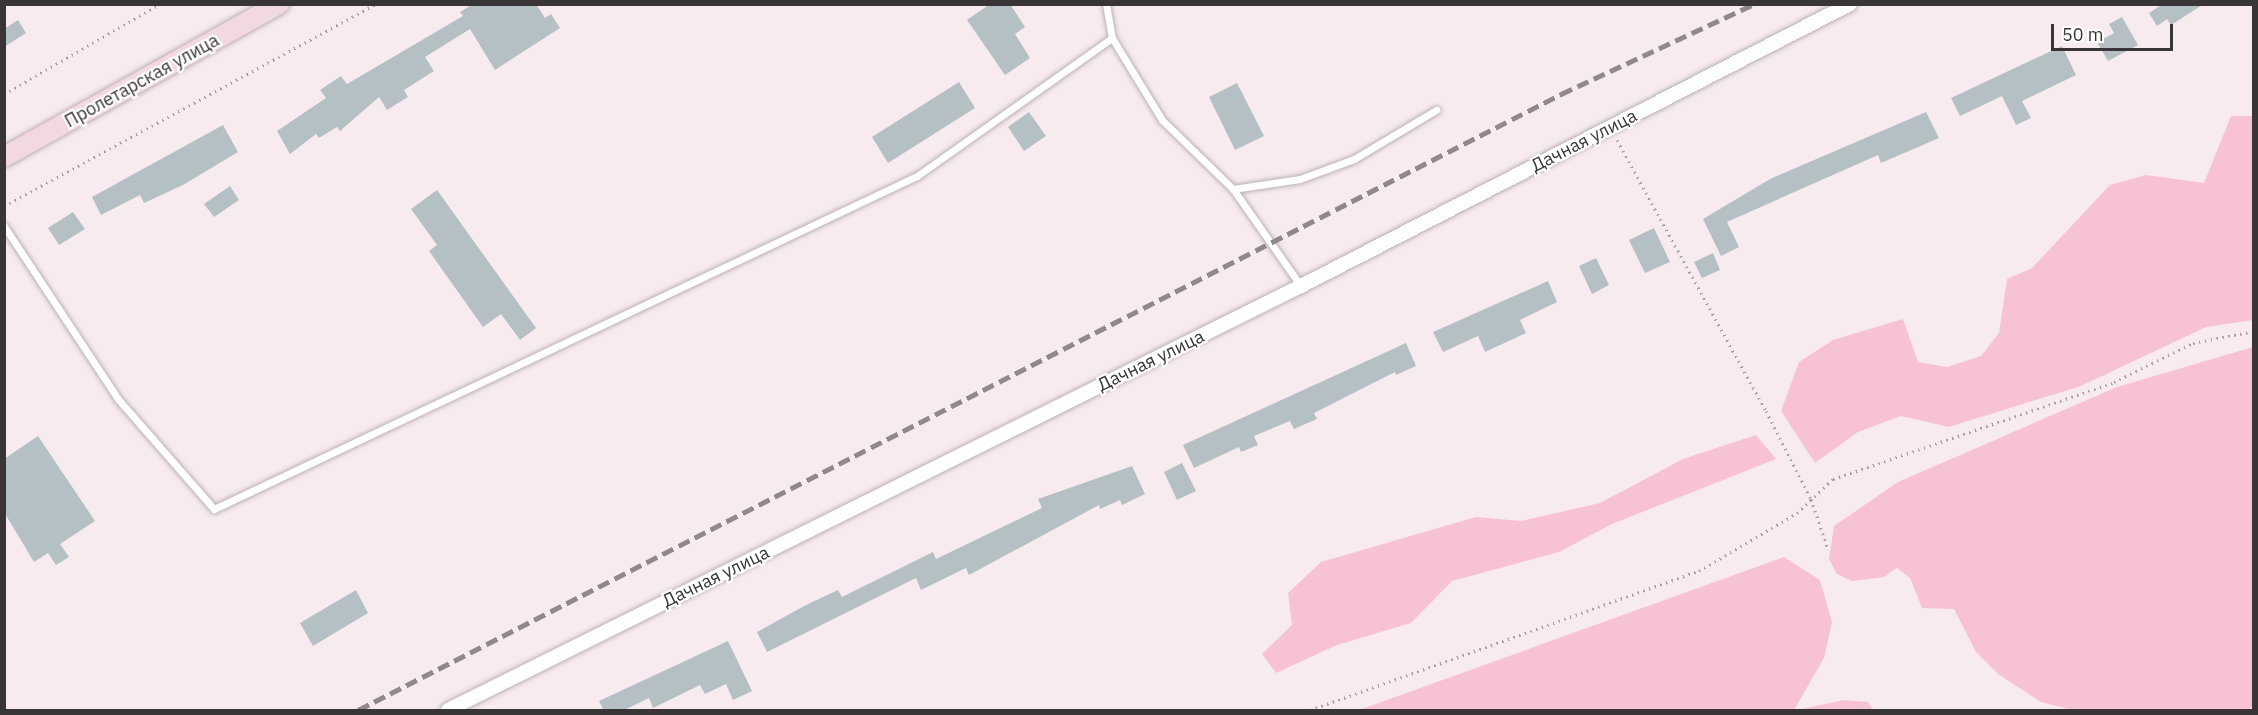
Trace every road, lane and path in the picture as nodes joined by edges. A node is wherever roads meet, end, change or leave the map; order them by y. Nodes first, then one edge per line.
1 (160, 4) edge
2 (279, 4) edge
3 (375, 4) edge
4 (1106, 4) edge
5 (1850, 4) edge
6 (1112, 38) junction
7 (4, 94) edge
8 (1436, 111) dead end
9 (1610, 128) junction
10 (4, 157) edge
11 (1233, 189) junction
12 (4, 206) edge
13 (4, 226) edge
14 (1301, 286) junction
15 (2253, 332) edge
16 (1811, 499) junction
17 (1828, 549) dead end
18 (448, 711) edge
19 (1310, 711) edge

1 - 7 path
2 - 10 main road, Пролетарская улица
3 - 12 path
4 - 6 lane
5 - 9 street, Дачная улица
6 - 11 lane
6 - 13 lane
8 - 11 lane
9 - 14 street, Дачная улица
9 - 16 path
11 - 14 lane
14 - 18 street, Дачная улица
15 - 16 path
16 - 17 path
16 - 19 path

